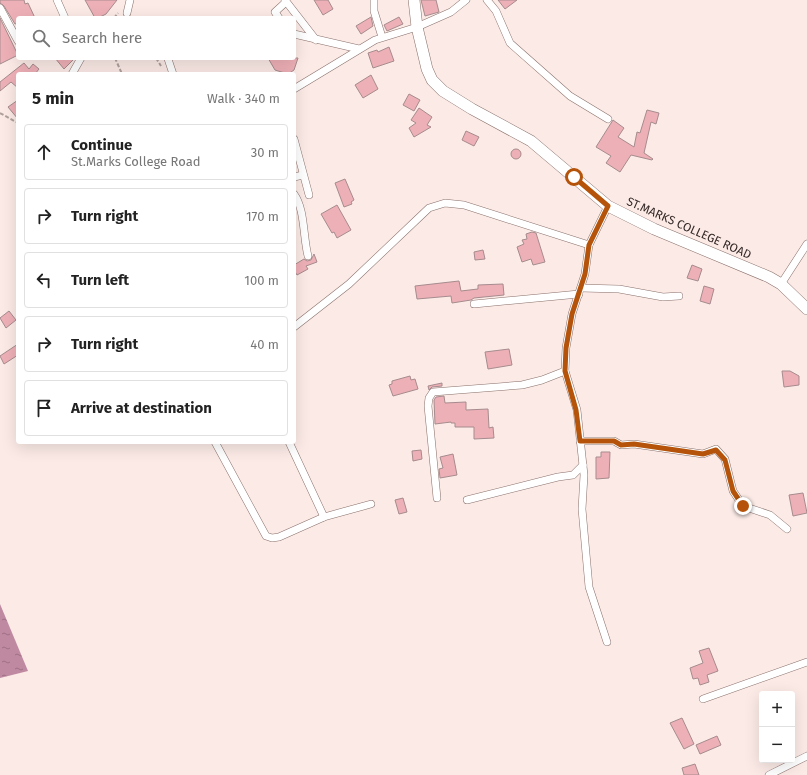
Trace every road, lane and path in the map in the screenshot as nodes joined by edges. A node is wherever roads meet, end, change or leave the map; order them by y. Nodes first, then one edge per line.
1 (57, 0) edge
2 (130, 0) edge
3 (374, 0) edge
4 (414, 0) edge
5 (466, 0) edge
6 (487, 0) edge
7 (285, 1) edge
8 (0, 8) edge
9 (127, 14) dead end
10 (64, 16) edge
11 (278, 16) edge
12 (417, 27) junction
13 (296, 35) edge
14 (16, 37) edge
15 (382, 37) junction
16 (316, 40) junction
17 (359, 49) junction
18 (80, 60) edge
19 (116, 60) edge
20 (168, 60) edge
21 (73, 72) edge
22 (121, 72) edge
23 (172, 72) edge
24 (296, 88) edge
25 (0, 113) edge
26 (608, 120) dead end
27 (16, 122) edge
28 (296, 147) edge
29 (303, 175) junction
30 (296, 177) edge
31 (309, 195) dead end
32 (296, 198) edge
33 (608, 206) junction
34 (807, 244) edge
35 (589, 245) junction
36 (308, 256) dead end
37 (781, 284) junction
38 (580, 291) junction
39 (679, 296) dead end
40 (474, 304) dead end
41 (807, 309) edge
42 (296, 325) edge
43 (565, 371) junction
44 (580, 441) junction
45 (216, 444) edge
46 (290, 444) edge
47 (582, 465) junction
48 (437, 498) dead end
49 (467, 500) dead end
50 (371, 504) dead end
51 (324, 517) junction
52 (787, 528) dead end
53 (607, 642) dead end
54 (807, 662) edge
55 (703, 699) dead end
56 (807, 756) edge
57 (770, 775) edge

1 - 10 street
2 - 9 street
3 - 15 street
4 - 12 main road, ST.MARKS COLLEGE ROAD
5 - 12 street
6 - 26 street
7 - 11 street
7 - 16 street
8 - 14 street
12 - 15 street
12 - 33 main road, ST.MARKS COLLEGE ROAD
13 - 16 street
15 - 17 street
16 - 17 street
17 - 24 street
18 - 21 street
19 - 22 path
20 - 23 street
25 - 27 path
28 - 29 street
29 - 30 street
29 - 31 street
32 - 36 street
33 - 35 street
33 - 37 main road, ST.MARKS COLLEGE ROAD
34 - 37 street
35 - 38 street
35 - 42 street
37 - 41 main road, ST.MARKS COLLEGE ROAD
38 - 39 street
38 - 40 street
38 - 43 street
43 - 44 street
43 - 48 street
44 - 47 street
44 - 52 street
45 - 51 street
46 - 51 street
47 - 49 street
47 - 53 street
50 - 51 street
54 - 55 street
56 - 57 street

